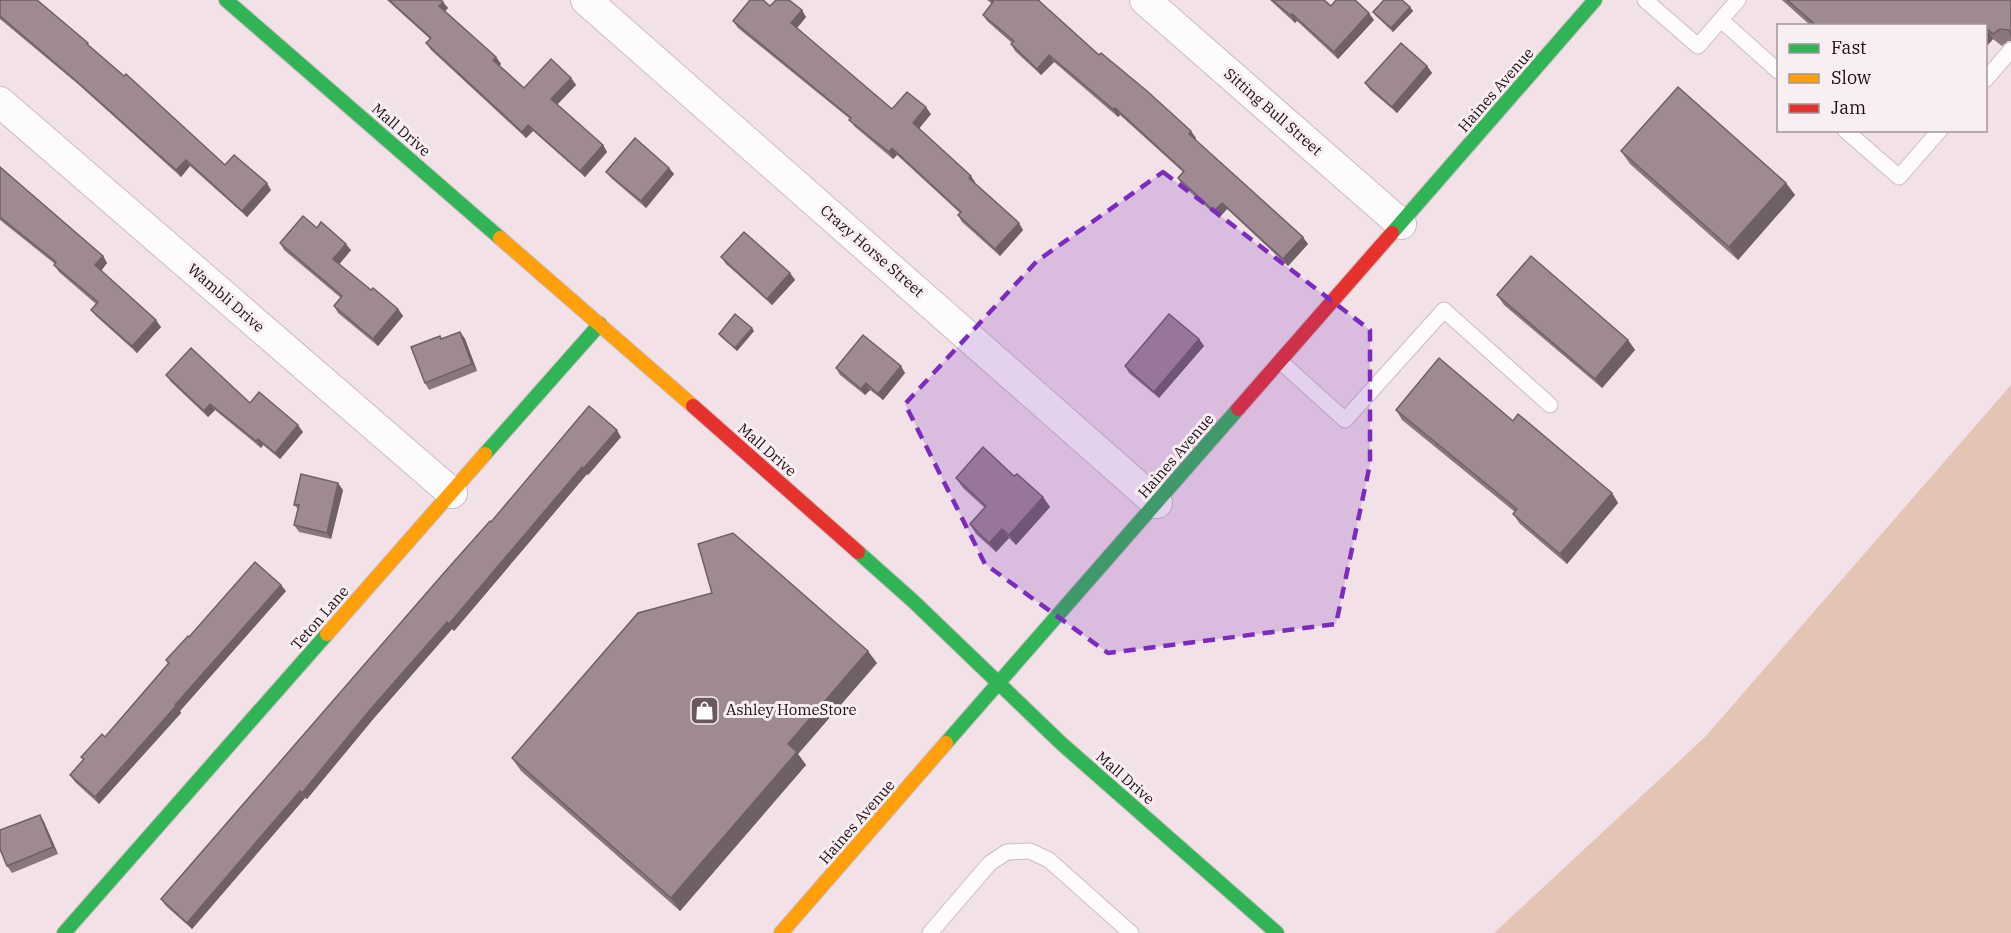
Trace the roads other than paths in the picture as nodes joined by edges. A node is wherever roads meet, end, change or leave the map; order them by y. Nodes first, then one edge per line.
1 (226, 0) edge
2 (586, 0) edge
3 (1145, 0) edge
4 (1595, 0) edge
5 (1645, 0) edge
6 (1738, 0) edge
7 (1720, 20) junction
8 (2011, 50) edge
9 (1777, 69) edge
10 (1987, 78) edge
11 (0, 102) edge
12 (1847, 132) edge
13 (1938, 132) edge
14 (1401, 224) junction
15 (600, 324) junction
16 (1281, 362) junction
17 (1550, 405) dead end
18 (452, 493) junction
19 (1157, 503) junction
20 (999, 685) junction
21 (64, 933) edge
22 (781, 933) edge
23 (930, 933) edge
24 (1131, 933) edge
25 (1277, 933) edge

1 - 15 street, Mall Drive
2 - 19 street, Crazy Horse Street
3 - 14 street, Sitting Bull Street
4 - 14 street, Haines Avenue
5 - 7 lane
6 - 7 lane
7 - 9 lane
8 - 10 lane
11 - 18 street, Wambli Drive
12 - 13 lane
14 - 16 street, Haines Avenue
15 - 18 street, Teton Lane
15 - 20 street, Mall Drive
16 - 17 lane
16 - 19 street, Haines Avenue
18 - 21 street, Teton Lane
19 - 20 street, Haines Avenue
20 - 22 street, Haines Avenue
20 - 25 street, Mall Drive
23 - 24 lane

